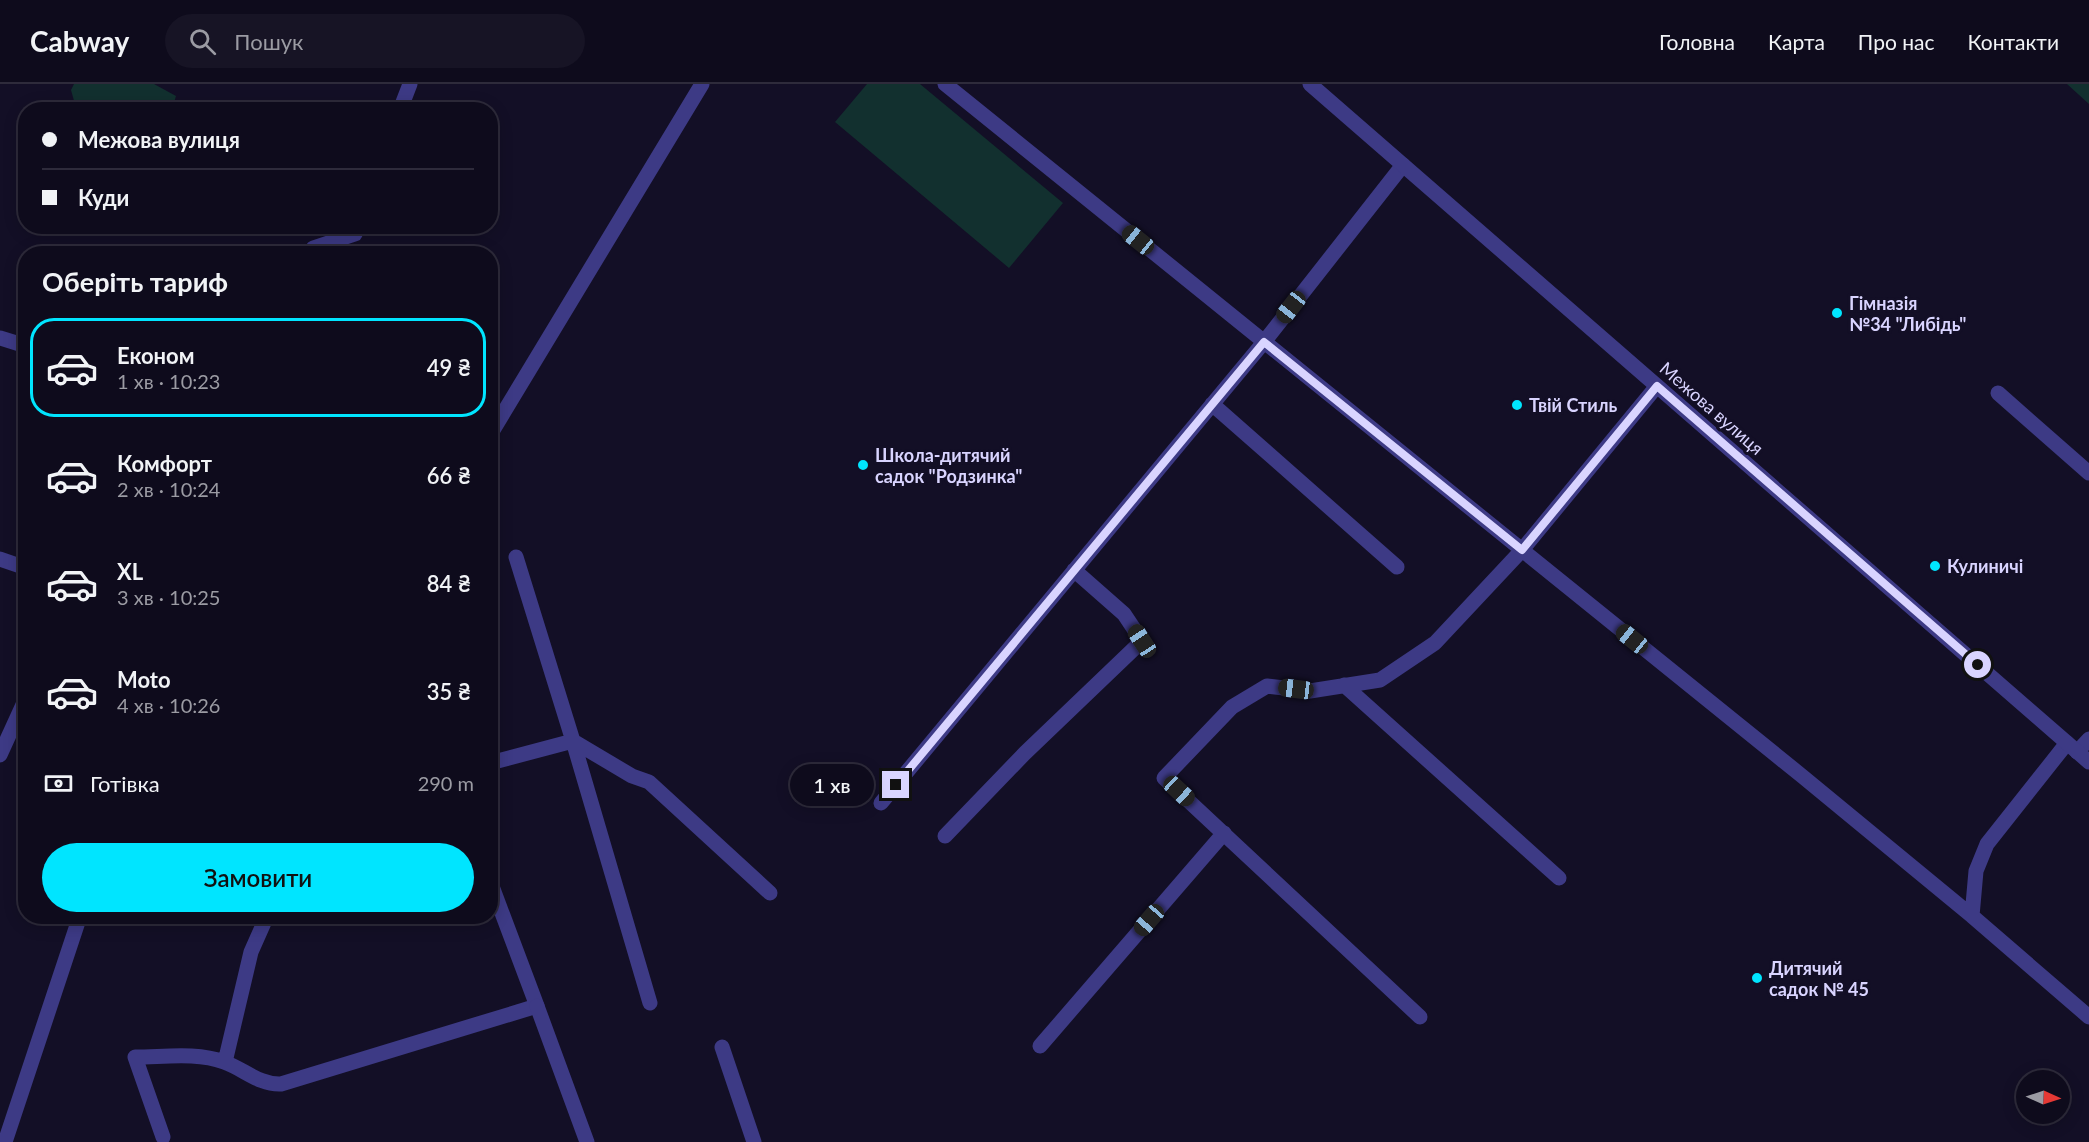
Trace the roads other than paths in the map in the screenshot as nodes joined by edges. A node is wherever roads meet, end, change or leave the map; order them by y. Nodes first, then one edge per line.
1 (410, 84) edge
2 (702, 84) edge
3 (945, 84) edge
4 (1310, 84) edge
5 (403, 102) edge
6 (1403, 165) junction
7 (355, 234) edge
8 (319, 246) edge
9 (0, 338) edge
10 (1264, 342) junction
11 (18, 343) edge
12 (1657, 386) junction
13 (1998, 393) dead end
14 (1212, 404) junction
15 (498, 422) edge
16 (2089, 473) edge
17 (1522, 550) junction
18 (516, 557) dead end
19 (0, 559) edge
20 (18, 565) edge
21 (1397, 567) dead end
22 (1074, 570) junction
23 (1344, 686) junction
24 (18, 716) edge
25 (2089, 739) edge
26 (573, 741) junction
27 (2072, 748) junction
28 (0, 755) edge
29 (498, 761) edge
30 (2089, 762) edge
31 (881, 803) dead end
32 (1224, 833) junction
33 (945, 836) dead end
34 (1559, 878) dead end
35 (770, 892) dead end
36 (498, 902) edge
37 (1972, 916) junction
38 (77, 924) edge
39 (263, 924) edge
40 (650, 1003) dead end
41 (537, 1006) junction
42 (1420, 1017) dead end
43 (2089, 1017) edge
44 (1040, 1046) dead end
45 (723, 1047) dead end
46 (225, 1062) junction
47 (163, 1137) dead end
48 (5, 1142) edge
49 (587, 1142) edge
50 (754, 1142) edge

1 - 5 street
2 - 15 street
3 - 10 street
4 - 6 street, Межова вулиця
6 - 10 street
6 - 12 street, Межова вулиця
7 - 8 street
9 - 11 street
10 - 14 street
10 - 17 street
12 - 17 street
12 - 27 street, Межова вулиця
13 - 16 street
14 - 21 street
14 - 22 street
17 - 23 street
17 - 37 street
18 - 26 street
19 - 20 street
22 - 31 street
22 - 33 street
23 - 32 street
23 - 34 street
24 - 28 street
25 - 27 street
26 - 29 street
26 - 35 street
26 - 40 street
27 - 30 street, Межова вулиця
27 - 37 street
32 - 42 street
32 - 44 street
36 - 41 street
37 - 43 street
38 - 48 street
39 - 46 street
41 - 46 street
41 - 49 street
45 - 50 street
46 - 47 street

